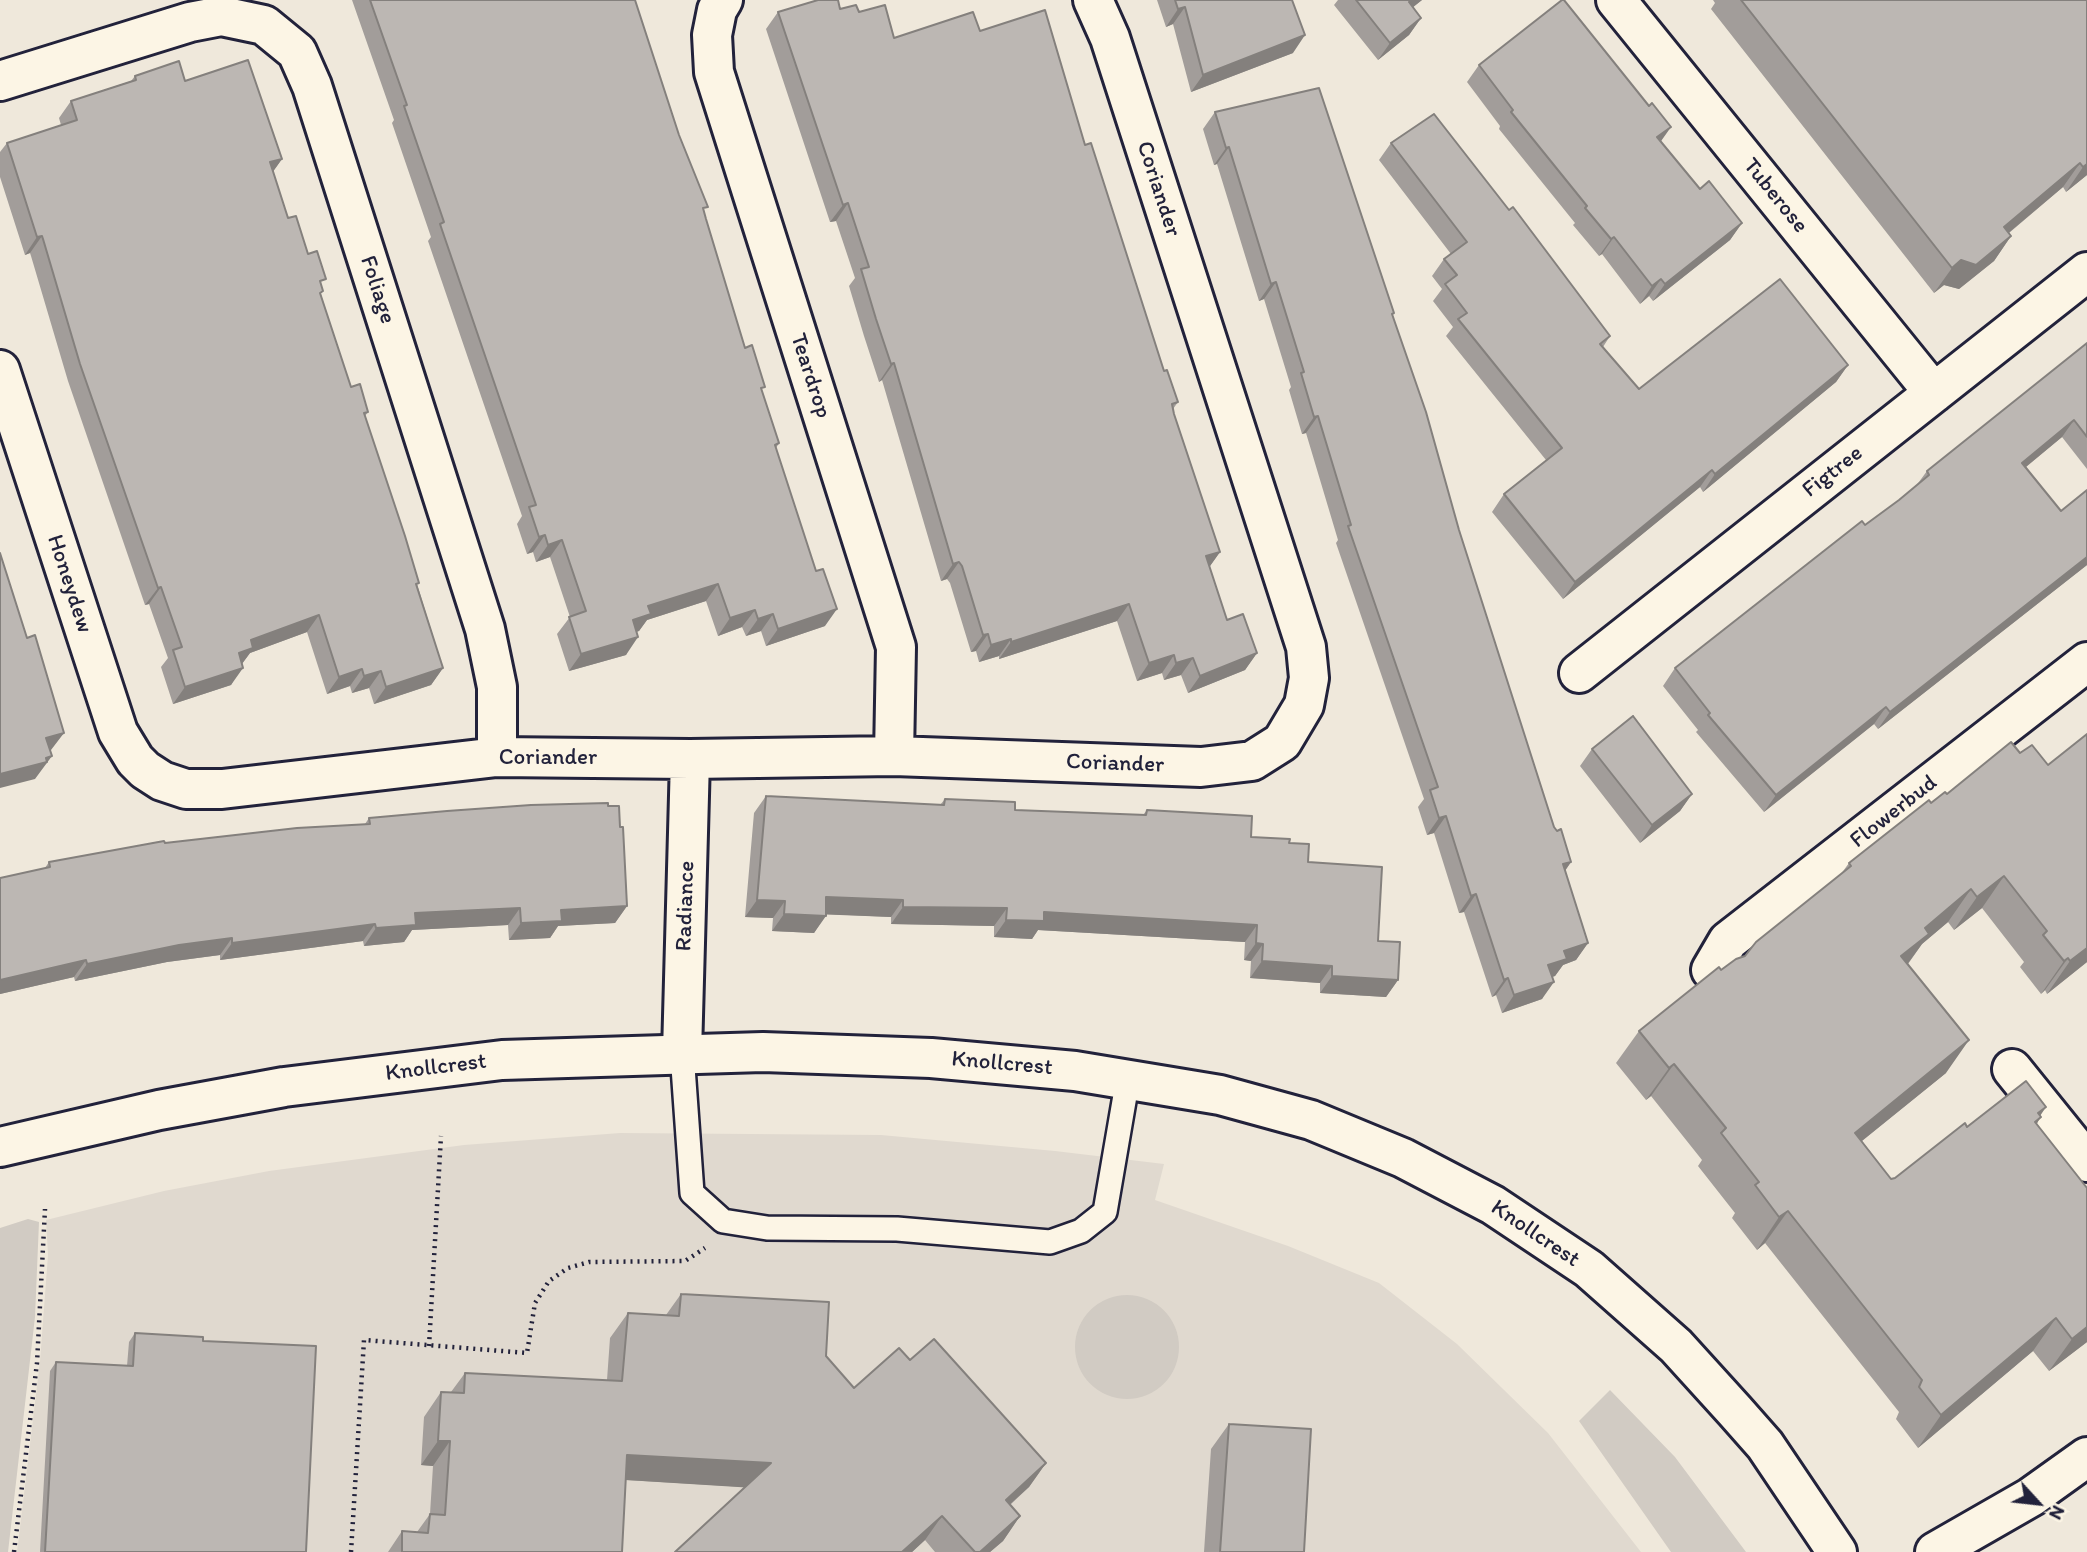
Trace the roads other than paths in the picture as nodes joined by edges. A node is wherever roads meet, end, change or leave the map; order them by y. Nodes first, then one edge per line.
1 (723, 0) edge
2 (1093, 0) edge
3 (1616, 0) edge
4 (0, 81) edge
5 (2087, 272) edge
6 (0, 370) edge
7 (1934, 393) junction
8 (2087, 662) edge
9 (1579, 673) dead end
10 (894, 756) junction
11 (497, 757) junction
12 (691, 759) junction
13 (162, 781) joint
14 (1711, 970) edge
15 (682, 1053) junction
16 (2011, 1069) dead end
17 (1128, 1078) junction
18 (0, 1147) edge
19 (2087, 1162) edge
20 (2087, 1457) edge
21 (1837, 1552) edge
22 (1935, 1552) edge

1 - 10 street, Teardrop
2 - 10 street, Coriander
3 - 7 street, Tuberose
4 - 11 street, Foliage
5 - 7 street, Figtree
6 - 13 street, Honeydew
7 - 9 street, Figtree
8 - 14 street, Flowerbud
10 - 12 street, Coriander
11 - 12 street, Coriander
11 - 13 street, Coriander
12 - 15 street, Radiance
15 - 17 street, Knollcrest
15 - 17 lane
15 - 18 street, Knollcrest
16 - 19 street
17 - 21 street, Knollcrest
20 - 22 street

